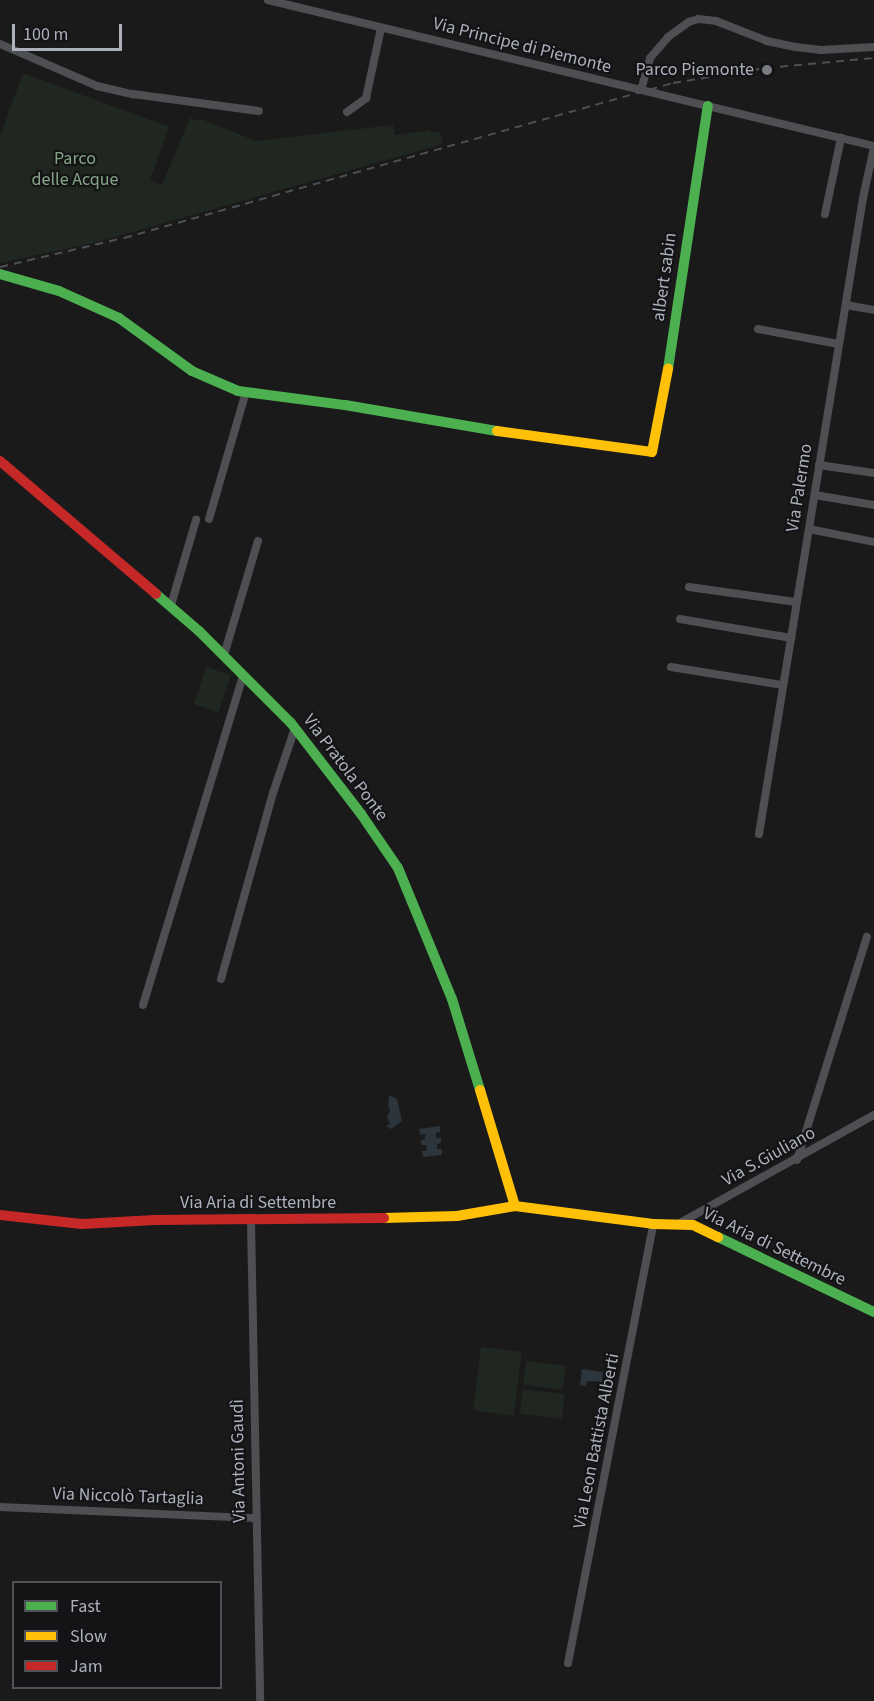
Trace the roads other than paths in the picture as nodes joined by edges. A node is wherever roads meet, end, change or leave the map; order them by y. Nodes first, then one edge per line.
1 (268, 0) edge
2 (381, 27) junction
3 (0, 44) edge
4 (874, 47) edge
5 (641, 90) junction
6 (708, 106) junction
7 (259, 111) dead end
8 (347, 112) dead end
9 (841, 138) junction
10 (874, 147) edge
11 (825, 214) dead end
12 (0, 274) edge
13 (846, 305) junction
14 (874, 310) edge
15 (758, 329) dead end
16 (839, 344) junction
17 (246, 392) junction
18 (0, 461) edge
19 (819, 465) junction
20 (874, 473) edge
21 (814, 495) junction
22 (874, 505) edge
23 (209, 519) dead end
24 (196, 520) dead end
25 (809, 529) junction
26 (258, 541) dead end
27 (874, 542) edge
28 (689, 587) dead end
29 (796, 602) junction
30 (171, 605) junction
31 (680, 619) dead end
32 (791, 638) junction
33 (224, 655) junction
34 (671, 668) dead end
35 (243, 675) junction
36 (782, 685) junction
37 (295, 728) junction
38 (759, 834) dead end
39 (867, 937) dead end
40 (221, 980) dead end
41 (143, 1005) dead end
42 (874, 1115) edge
43 (797, 1160) junction
44 (513, 1201) junction
45 (0, 1215) edge
46 (251, 1220) junction
47 (653, 1224) junction
48 (678, 1224) junction
49 (874, 1312) edge
50 (0, 1507) edge
51 (255, 1518) junction
52 (568, 1663) dead end
53 (260, 1701) edge

1 - 2 street, Via Principe di Piemonte
2 - 5 street, Via Principe di Piemonte
2 - 8 street
3 - 7 street
4 - 5 street
5 - 6 street, Via Principe di Piemonte
6 - 9 street, Via Principe di Piemonte
6 - 17 street, albert sabin
9 - 10 street, Via Principe di Piemonte
9 - 11 street
10 - 13 street, Via Palermo
12 - 17 street
13 - 14 street
13 - 16 street, Via Palermo
15 - 16 street
16 - 19 street, Via Palermo
17 - 23 street
18 - 30 street, Via Pratola Ponte
19 - 20 street
19 - 21 street, Via Palermo
21 - 22 street
21 - 25 street, Via Palermo
24 - 30 street
25 - 27 street
25 - 29 street, Via Palermo
26 - 33 street
28 - 29 street
29 - 32 street, Via Palermo
30 - 33 street, Via Pratola Ponte
31 - 32 street
32 - 36 street, Via Palermo
33 - 35 street, Via Pratola Ponte
34 - 36 street
35 - 37 street, Via Pratola Ponte
35 - 41 street
36 - 38 street, Via Palermo
37 - 40 street
37 - 44 street, Via Pratola Ponte
39 - 43 street
42 - 43 street, Via S.Giuliano
43 - 48 street, Via S.Giuliano
44 - 46 street, Via Aria di Settembre
44 - 47 street, Via Aria di Settembre
45 - 46 street, Via Aria di Settembre
46 - 51 street, Via Antoni Gaudì
47 - 48 street, Via Aria di Settembre
47 - 52 street, Via Leon Battista Alberti
48 - 49 street, Via Aria di Settembre
50 - 51 street, Via Niccolò Tartaglia
51 - 53 street, Via Antoni Gaudì

